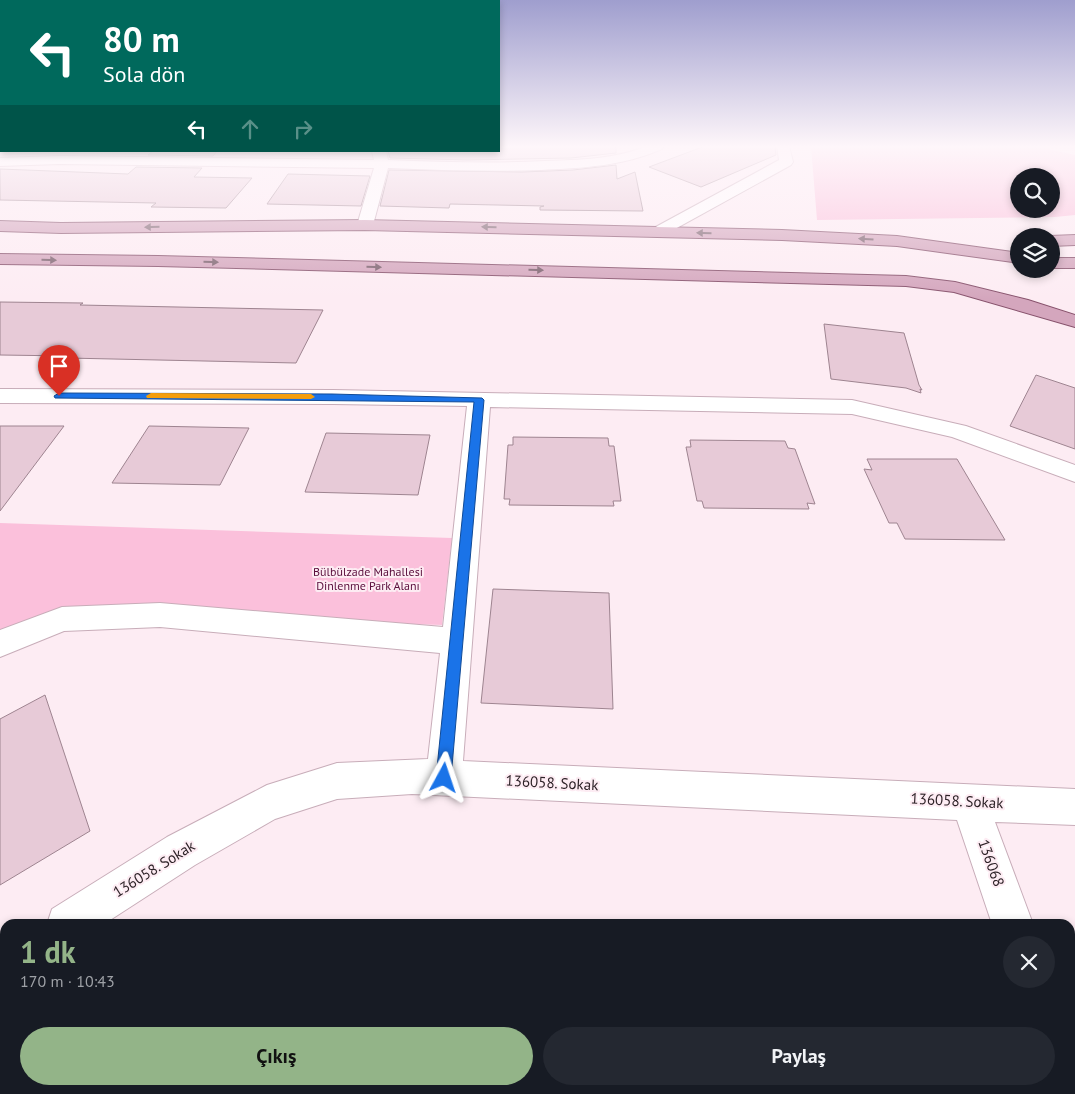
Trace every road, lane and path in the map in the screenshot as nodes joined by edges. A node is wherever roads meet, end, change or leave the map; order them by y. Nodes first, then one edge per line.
1 (372, 197) edge
2 (722, 197) edge
3 (366, 225) junction
4 (0, 226) edge
5 (658, 232) junction
6 (1075, 240) edge
7 (897, 241) junction
8 (1060, 241) edge
9 (1010, 243) edge
10 (1010, 257) edge
11 (0, 259) edge
12 (1060, 263) edge
13 (1075, 263) edge
14 (1075, 321) edge
15 (0, 396) edge
16 (479, 400) junction
17 (1075, 474) edge
18 (456, 641) junction
19 (0, 644) edge
20 (444, 778) junction
21 (969, 802) junction
22 (1075, 807) edge
23 (75, 919) edge
24 (1011, 919) edge

1 - 3 street
2 - 5 street
3 -> 4 main road
5 -> 3 main road
7 -> 5 main road
6 - 8 main road
7 - 9 main road
7 - 10 main road
11 -> 14 main road
12 - 13 main road
15 - 16 street
16 - 17 street
16 - 18 street
18 - 19 street
18 - 20 street
20 - 21 street, 136058. Sokak
20 - 23 street, 136058. Sokak
21 - 22 street, 136058. Sokak
21 - 24 street, 136068

